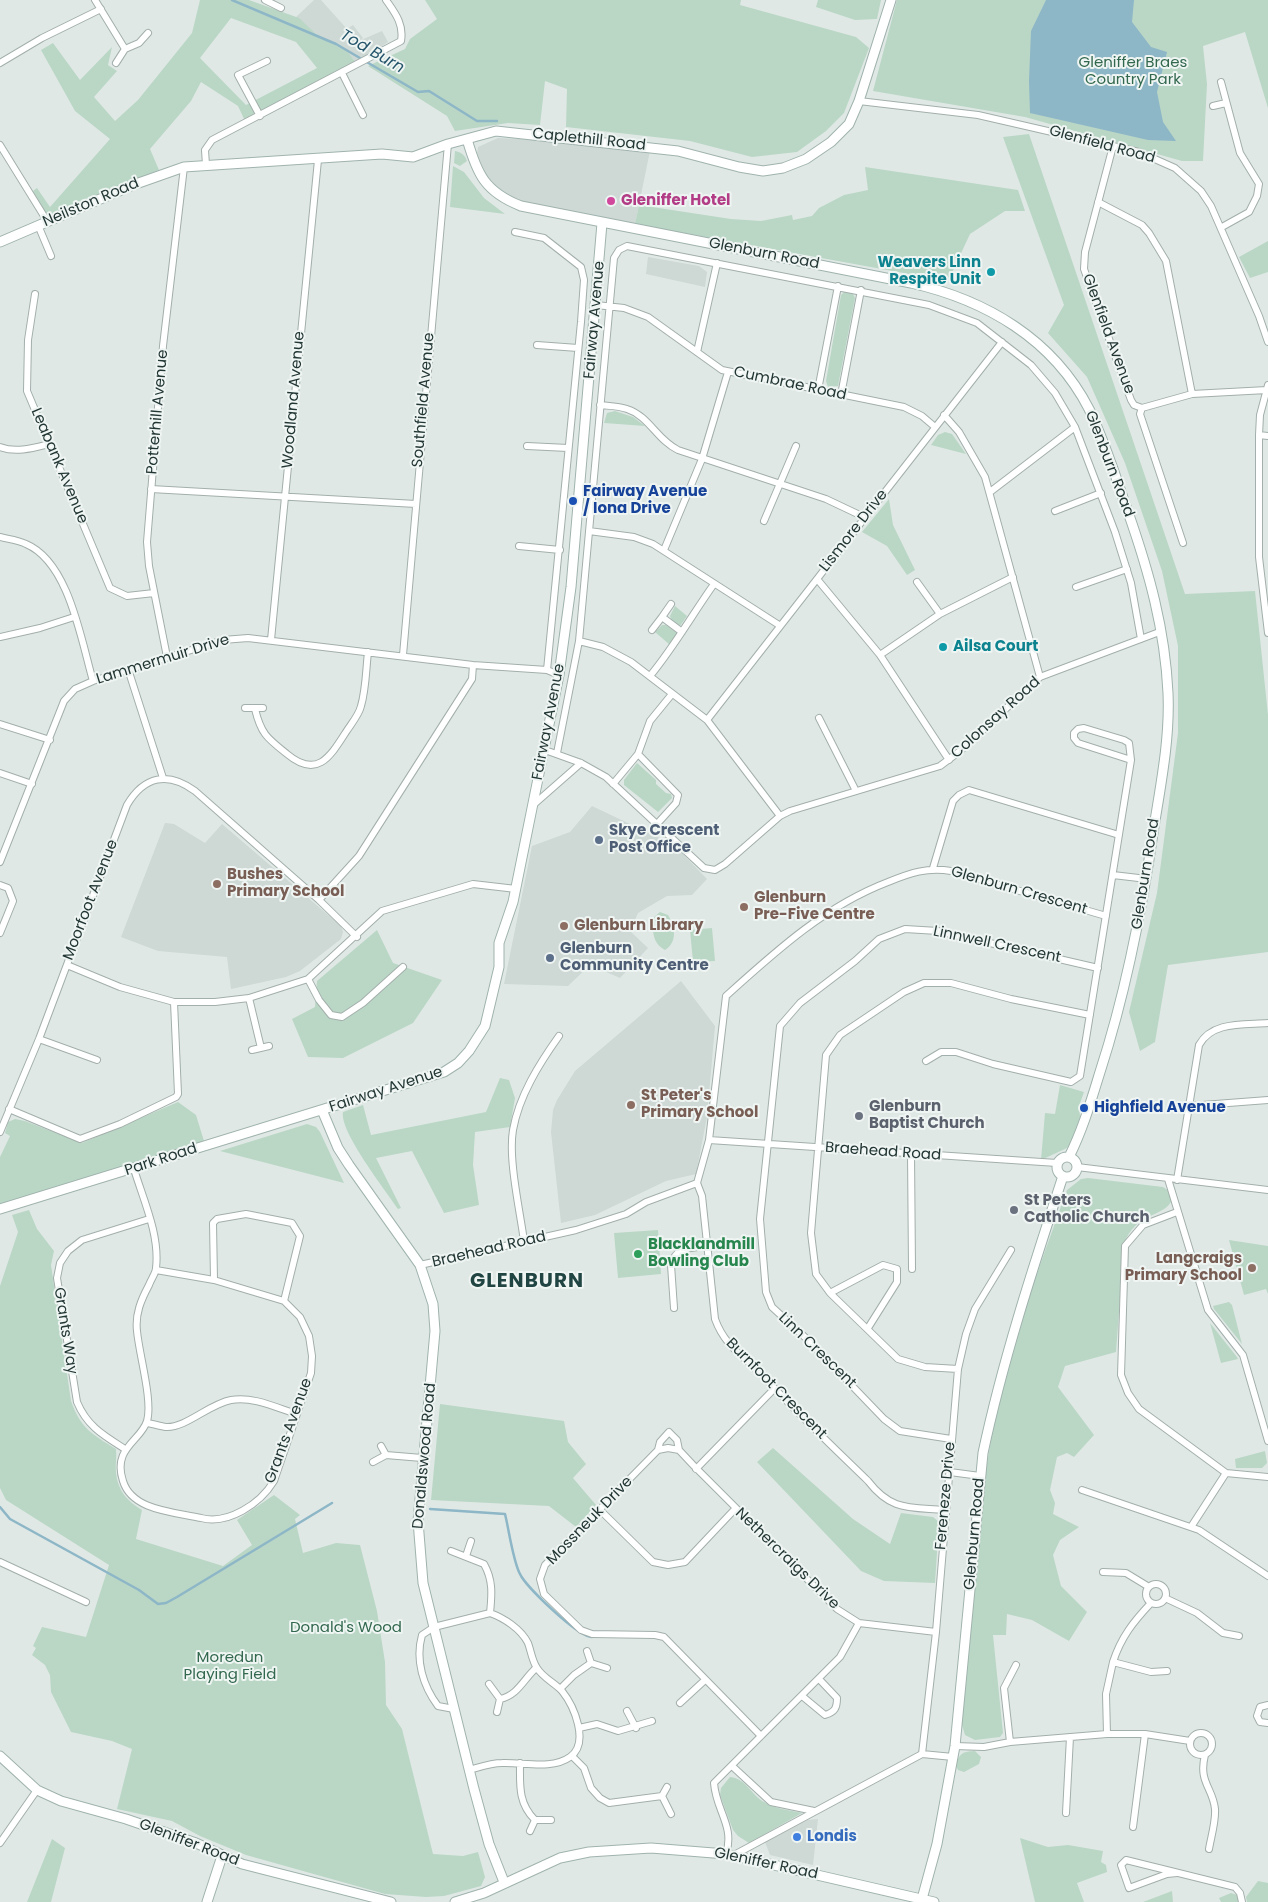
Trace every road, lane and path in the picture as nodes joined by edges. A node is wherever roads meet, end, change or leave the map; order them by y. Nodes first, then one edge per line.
1 (95, 0) edge
2 (386, 0) edge
3 (891, 0) edge
4 (268, 1) edge
5 (282, 8) dead end
6 (101, 10) junction
7 (148, 33) dead end
8 (125, 49) junction
9 (267, 61) dead end
10 (0, 63) edge
11 (116, 63) dead end
12 (342, 73) junction
13 (1221, 82) dead end
14 (859, 101) junction
15 (1226, 102) junction
16 (1213, 106) dead end
17 (363, 115) dead end
18 (260, 116) junction
19 (467, 138) junction
20 (448, 144) junction
21 (0, 145) edge
22 (1112, 146) junction
23 (318, 160) junction
24 (206, 165) junction
25 (184, 167) junction
26 (1098, 202) junction
27 (42, 223) junction
28 (602, 223) junction
29 (1222, 227) junction
30 (515, 232) dead end
31 (0, 242) edge
32 (619, 250) joint
33 (51, 256) dead end
34 (717, 263) junction
35 (838, 286) junction
36 (861, 290) junction
37 (35, 294) dead end
38 (596, 305) junction
39 (609, 306) junction
40 (581, 322) junction
41 (595, 323) junction
42 (1002, 342) junction
43 (1268, 342) edge
44 (537, 345) dead end
45 (578, 348) junction
46 (697, 352) junction
47 (728, 372) junction
48 (1267, 387) edge
49 (818, 390) junction
50 (1192, 394) junction
51 (841, 396) junction
52 (600, 406) junction
53 (1142, 408) junction
54 (944, 416) junction
55 (935, 427) junction
56 (1075, 427) junction
57 (1259, 435) junction
58 (1268, 436) edge
59 (48, 444) junction
60 (527, 446) dead end
61 (796, 446) dead end
62 (0, 447) edge
63 (568, 448) junction
64 (702, 459) junction
65 (781, 484) junction
66 (151, 489) junction
67 (990, 492) junction
68 (1101, 494) junction
69 (286, 496) junction
70 (1259, 501) junction
71 (1268, 501) edge
72 (416, 504) junction
73 (1055, 511) dead end
74 (864, 517) junction
75 (764, 521) dead end
76 (589, 531) junction
77 (0, 537) edge
78 (1183, 543) dead end
79 (519, 546) dead end
80 (560, 550) junction
81 (664, 550) junction
82 (1127, 569) junction
83 (1013, 577) junction
84 (817, 579) junction
85 (917, 582) dead end
86 (714, 584) junction
87 (1076, 587) dead end
88 (154, 593) junction
89 (671, 604) dead end
90 (940, 614) junction
91 (74, 617) junction
92 (662, 617) junction
93 (779, 626) junction
94 (652, 630) dead end
95 (1162, 631) junction
96 (682, 632) junction
97 (1268, 633) edge
98 (0, 637) edge
99 (1141, 639) junction
100 (271, 640) junction
101 (579, 640) junction
102 (368, 652) junction
103 (403, 655) junction
104 (880, 655) junction
105 (167, 657) junction
106 (473, 665) junction
107 (128, 669) junction
108 (547, 670) junction
109 (559, 675) junction
110 (650, 676) junction
111 (1040, 677) junction
112 (93, 681) junction
113 (672, 694) junction
114 (245, 708) dead end
115 (263, 708) dead end
116 (255, 709) junction
117 (819, 718) dead end
118 (706, 720) junction
119 (0, 724) edge
120 (50, 740) junction
121 (544, 750) junction
122 (557, 753) junction
123 (638, 754) junction
124 (949, 760) junction
125 (1131, 760) junction
126 (581, 763) junction
127 (0, 772) edge
128 (164, 778) junction
129 (32, 784) junction
130 (613, 784) junction
131 (856, 791) junction
132 (532, 806) junction
133 (780, 816) junction
134 (657, 824) junction
135 (1119, 835) junction
136 (0, 862) edge
137 (933, 868) junction
138 (1113, 875) junction
139 (1147, 879) junction
140 (0, 885) edge
141 (516, 889) junction
142 (319, 900) junction
143 (1106, 916) junction
144 (0, 933) edge
145 (357, 937) junction
146 (66, 965) junction
147 (403, 967) dead end
148 (1098, 968) junction
149 (308, 979) junction
150 (249, 998) junction
151 (174, 1002) junction
152 (1090, 1015) junction
153 (1268, 1023) edge
154 (559, 1036) dead end
155 (39, 1039) junction
156 (269, 1046) dead end
157 (261, 1048) junction
158 (252, 1050) dead end
159 (97, 1060) dead end
160 (926, 1061) dead end
161 (1268, 1100) edge
162 (1188, 1106) junction
163 (10, 1109) junction
164 (322, 1110) junction
165 (0, 1132) edge
166 (709, 1140) junction
167 (766, 1144) junction
168 (817, 1147) junction
169 (911, 1153) junction
170 (1069, 1157) junction
171 (1057, 1163) junction
172 (1077, 1167) junction
173 (134, 1169) junction
174 (1063, 1176) junction
175 (1168, 1178) junction
176 (1178, 1180) junction
177 (697, 1183) junction
178 (1268, 1190) edge
179 (0, 1208) edge
180 (1177, 1212) junction
181 (148, 1219) junction
182 (524, 1242) junction
183 (706, 1246) junction
184 (1011, 1250) dead end
185 (420, 1265) junction
186 (912, 1269) dead end
187 (156, 1270) junction
188 (214, 1280) junction
189 (830, 1293) junction
190 (284, 1301) junction
191 (674, 1308) dead end
192 (868, 1328) junction
193 (958, 1368) junction
194 (774, 1389) junction
195 (296, 1414) junction
196 (147, 1422) junction
197 (669, 1432) joint
198 (951, 1440) junction
199 (1268, 1441) edge
200 (382, 1446) dead end
201 (124, 1449) junction
202 (658, 1450) junction
203 (679, 1450) junction
204 (386, 1455) junction
205 (422, 1458) junction
206 (374, 1462) dead end
207 (696, 1469) junction
208 (950, 1472) junction
209 (1226, 1473) junction
210 (980, 1476) junction
211 (1268, 1477) edge
212 (1082, 1490) dead end
213 (735, 1509) junction
214 (600, 1510) junction
215 (944, 1510) junction
216 (1191, 1527) junction
217 (471, 1541) dead end
218 (450, 1551) dead end
219 (466, 1556) junction
220 (0, 1562) edge
221 (1103, 1572) dead end
222 (1268, 1576) edge
223 (1149, 1588) junction
224 (1165, 1598) junction
225 (86, 1602) dead end
226 (1151, 1602) junction
227 (490, 1613) junction
228 (858, 1624) junction
229 (434, 1627) junction
230 (936, 1632) junction
231 (1240, 1636) dead end
232 (588, 1651) dead end
233 (1113, 1662) junction
234 (591, 1663) junction
235 (1016, 1665) dead end
236 (536, 1668) junction
237 (607, 1668) dead end
238 (1167, 1671) dead end
239 (819, 1679) junction
240 (705, 1680) junction
241 (489, 1684) dead end
242 (560, 1690) junction
243 (802, 1696) junction
244 (500, 1699) junction
245 (680, 1703) dead end
246 (1268, 1704) edge
247 (454, 1709) junction
248 (627, 1711) dead end
249 (497, 1712) dead end
250 (652, 1721) dead end
251 (1268, 1723) edge
252 (579, 1728) junction
253 (636, 1728) junction
254 (1107, 1734) junction
255 (1145, 1734) junction
256 (761, 1736) junction
257 (1070, 1737) junction
258 (1190, 1741) junction
259 (1010, 1742) junction
260 (955, 1746) junction
261 (922, 1754) junction
262 (1205, 1755) junction
263 (0, 1756) edge
264 (572, 1756) junction
265 (953, 1756) junction
266 (520, 1763) junction
267 (732, 1766) junction
268 (469, 1770) junction
269 (667, 1787) dead end
270 (37, 1790) junction
271 (662, 1796) junction
272 (814, 1811) junction
273 (1066, 1813) dead end
274 (671, 1814) dead end
275 (535, 1820) junction
276 (551, 1820) dead end
277 (1133, 1827) dead end
278 (530, 1831) dead end
279 (0, 1843) edge
280 (1209, 1848) dead end
281 (730, 1854) junction
282 (222, 1856) junction
283 (1177, 1873) junction
284 (504, 1882) junction
285 (922, 1899) junction
286 (207, 1902) edge
287 (391, 1902) edge
288 (456, 1902) edge
289 (934, 1902) edge
290 (1242, 1902) edge

1 - 6 street
2 - 12 street
3 - 14 street, Caplethill Road
4 - 5 street
6 - 8 street
6 - 10 street
7 - 8 street
8 - 11 street
9 - 18 street
12 - 17 street
12 - 18 street
13 - 15 street
14 - 19 street, Caplethill Road
14 - 22 street, Glenfield Road
15 - 16 street
15 - 29 street
18 - 24 street
19 - 20 street, Caplethill Road
19 - 28 street, Glenburn Road
20 - 23 street, Caplethill Road
20 - 72 street, Southfield Avenue
21 - 27 street
22 - 26 street, Glenfield Avenue
22 - 29 street, Glenfield Road
23 - 24 street, Caplethill Road
23 - 69 street, Woodland Avenue
24 - 25 street, Caplethill Road
25 - 27 street, Neilston Road
25 - 66 street, Potterhill Avenue
26 - 50 street
26 - 53 street, Glenfield Avenue
27 - 31 street, Neilston Road
27 - 33 street
28 - 38 street, Fairway Avenue
28 - 95 street, Glenburn Road
29 - 43 street, Glenfield Road
30 - 40 street
32 - 34 street, Glenburn Road
32 - 39 street, Fairway Avenue
34 - 35 street, Glenburn Road
34 - 46 street
35 - 36 street, Glenburn Road
35 - 49 street
36 - 42 street, Glenburn Road
36 - 51 street
37 - 59 street, Leabank Avenue
38 - 39 street, Cumbrae Road
38 - 41 street, Fairway Avenue
39 - 46 street, Cumbrae Road
39 - 52 street, Fairway Avenue
40 - 41 street
40 - 45 street
41 - 109 street, Fairway Avenue
42 - 54 street, Lismore Drive
42 - 56 street, Glenburn Road
44 - 45 street
45 - 63 street
46 - 47 street, Cumbrae Road
47 - 49 street, Cumbrae Road
47 - 64 street
48 - 50 street
48 - 57 street
49 - 51 street, Cumbrae Road
50 - 53 street
51 - 55 street, Cumbrae Road
52 - 64 street
52 - 76 street, Fairway Avenue
53 - 78 street, Glenfield Avenue
54 - 55 street, Lismore Drive
54 - 67 street
55 - 74 street, Lismore Drive
56 - 67 street
56 - 68 street, Glenburn Road
57 - 58 street
57 - 70 street
59 - 62 street
59 - 88 street, Leabank Avenue
60 - 63 street
61 - 65 street
63 - 80 street
64 - 65 street
64 - 81 street
65 - 74 street
65 - 75 street
66 - 69 street
66 - 88 street, Potterhill Avenue
67 - 83 street
68 - 73 street
68 - 82 street, Glenburn Road
69 - 72 street
69 - 100 street, Woodland Avenue
70 - 71 street
70 - 97 street
72 - 103 street, Southfield Avenue
74 - 84 street, Lismore Drive
76 - 81 street
76 - 101 street, Fairway Avenue
77 - 91 street
79 - 80 street
80 - 108 street
81 - 86 street
82 - 87 street
82 - 99 street, Glenburn Road
83 - 90 street
83 - 111 street
84 - 93 street, Lismore Drive
84 - 104 street
85 - 90 street
86 - 93 street
86 - 96 street
88 - 105 street, Potterhill Avenue
89 - 92 street
90 - 104 street
91 - 98 street
91 - 112 street
92 - 94 street
92 - 96 street
93 - 118 street, Lismore Drive
95 - 99 street, Colonsay Road
95 - 139 street, Glenburn Road
96 - 110 street
99 - 111 street, Colonsay Road
100 - 102 street, Lammermuir Drive
100 - 105 street, Lammermuir Drive
101 - 110 street
101 - 122 street, Fairway Avenue
102 - 103 street, Lammermuir Drive
102 - 116 street
103 - 106 street, Lammermuir Drive
104 - 124 street
105 - 107 street, Lammermuir Drive
106 - 108 street, Lammermuir Drive
106 - 142 street
107 - 112 street, Lammermuir Drive
107 - 128 street
108 - 109 street, Lammermuir Drive
109 - 121 street, Fairway Avenue
110 - 113 street
111 - 124 street, Colonsay Road
112 - 120 street, Lammermuir Drive
113 - 118 street
113 - 123 street
114 - 116 street
115 - 116 street
117 - 131 street
118 - 133 street
119 - 120 street
120 - 129 street, Lammermuir Drive
121 - 122 street
121 - 132 street, Fairway Avenue
122 - 126 street
123 - 130 street
123 - 134 street
124 - 131 street, Colonsay Road
125 - 125 street
125 - 135 street
126 - 130 street
126 - 132 street
127 - 129 street
128 - 142 street
128 - 146 street, Moorfoot Avenue
129 - 136 street, Lammermuir Drive
130 - 134 street
131 - 133 street, Colonsay Road
132 - 141 street, Fairway Avenue
133 - 134 street, Colonsay Road
135 - 137 street
135 - 138 street
137 - 143 street, Glenburn Crescent
137 - 166 street, Glenburn Crescent
138 - 139 street
138 - 143 street
139 - 170 street, Glenburn Road
140 - 144 street
141 - 145 street
141 - 164 street, Fairway Avenue
142 - 145 street
143 - 148 street
145 - 149 street
146 - 151 street
146 - 155 street, Moorfoot Avenue
147 - 149 street
148 - 152 street
148 - 167 street, Linnwell Crescent
149 - 150 street
150 - 151 street
150 - 157 street
151 - 163 street
152 - 160 street
152 - 168 street
153 - 162 street
154 - 182 street
155 - 159 street
155 - 163 street, Moorfoot Avenue
156 - 157 street
157 - 158 street
161 - 162 street
162 - 176 street
163 - 165 street, Moorfoot Avenue
164 - 173 street, Park Road
164 - 185 street, Donaldswood Road
166 - 167 street, Braehead Road
166 - 177 street, Burnfoot Crescent
167 - 168 street, Braehead Road
167 - 198 street, Linn Crescent
168 - 169 street, Braehead Road
168 - 189 street
169 - 171 street, Braehead Road
169 - 186 street
170 - 171 street
170 - 172 street
171 - 174 street
172 - 174 street
172 - 175 street
173 - 179 street, Park Road
173 - 181 street
174 - 210 street, Glenburn Road
175 - 176 street
175 - 180 street
176 - 178 street
177 - 182 street, Braehead Road
177 - 183 street, Burnfoot Crescent
180 - 199 street
180 - 209 street
181 - 187 street
181 - 201 street, Grants Way
182 - 185 street, Braehead Road
183 - 191 street
183 - 194 street, Burnfoot Crescent
184 - 193 street, Fereneze Drive
185 - 205 street, Donaldswood Road
187 - 188 street
187 - 196 street
188 - 190 street
188 - 190 street
189 - 192 street
189 - 192 street
190 - 195 street, Grants Avenue
192 - 193 street
193 - 198 street, Fereneze Drive
194 - 207 street
194 - 215 street, Burnfoot Crescent
195 - 196 street
195 - 201 street, Grants Avenue
196 - 201 street
197 - 202 street, Mossneuk Drive
197 - 203 street, Nethercraigs Drive
198 - 208 street, Fereneze Drive
200 - 204 street
202 - 203 street
202 - 214 street, Mossneuk Drive
203 - 207 street, Nethercraigs Drive
204 - 205 street
204 - 206 street
205 - 229 street, Donaldswood Road
207 - 213 street, Nethercraigs Drive
208 - 210 street
208 - 215 street, Fereneze Drive
209 - 211 street
209 - 216 street
210 - 260 street, Glenburn Road
212 - 216 street
213 - 214 street
213 - 228 street, Nethercraigs Drive
214 - 240 street, Mossneuk Drive
215 - 230 street, Fereneze Drive
216 - 222 street
217 - 219 street
218 - 219 street
219 - 227 street
220 - 225 street
221 - 223 street
223 - 224 street
223 - 226 street
224 - 226 street
224 - 231 street
226 - 233 street
227 - 229 street
227 - 236 street
228 - 230 street, Nethercraigs Drive
228 - 239 street
229 - 247 street, Donaldswood Road
229 - 247 street
230 - 261 street, Fereneze Drive
232 - 234 street
233 - 238 street
233 - 254 street
234 - 237 street
234 - 242 street
235 - 259 street
236 - 242 street
236 - 244 street
239 - 243 street
239 - 243 street
240 - 245 street
240 - 256 street, Mossneuk Drive
241 - 244 street
242 - 252 street
243 - 256 street
244 - 249 street
246 - 251 street
247 - 268 street, Donaldswood Road
248 - 253 street
250 - 253 street
252 - 253 street
252 - 264 street
254 - 255 street
254 - 257 street
255 - 258 street
255 - 277 street
256 - 267 street
257 - 259 street
257 - 273 street
258 - 262 street
258 - 262 street
259 - 260 street
260 - 265 street, Glenburn Road
261 - 265 street
261 - 272 street
262 - 280 street
263 - 270 street, Gleniffer Road
264 - 266 street
264 - 271 street
265 - 285 street, Glenburn Road
266 - 268 street
266 - 275 street
267 - 272 street
267 - 281 street
268 - 284 street, Donaldswood Road
269 - 271 street
270 - 279 street
270 - 282 street, Gleniffer Road
271 - 274 street
272 - 281 street
275 - 276 street
275 - 278 street
281 - 284 street, Gleniffer Road
281 - 285 street, Gleniffer Road
282 - 286 street
282 - 287 street, Gleniffer Road
283 - 283 street
283 - 290 street
284 - 288 street, Gleniffer Road
285 - 289 street, Gleniffer Road

